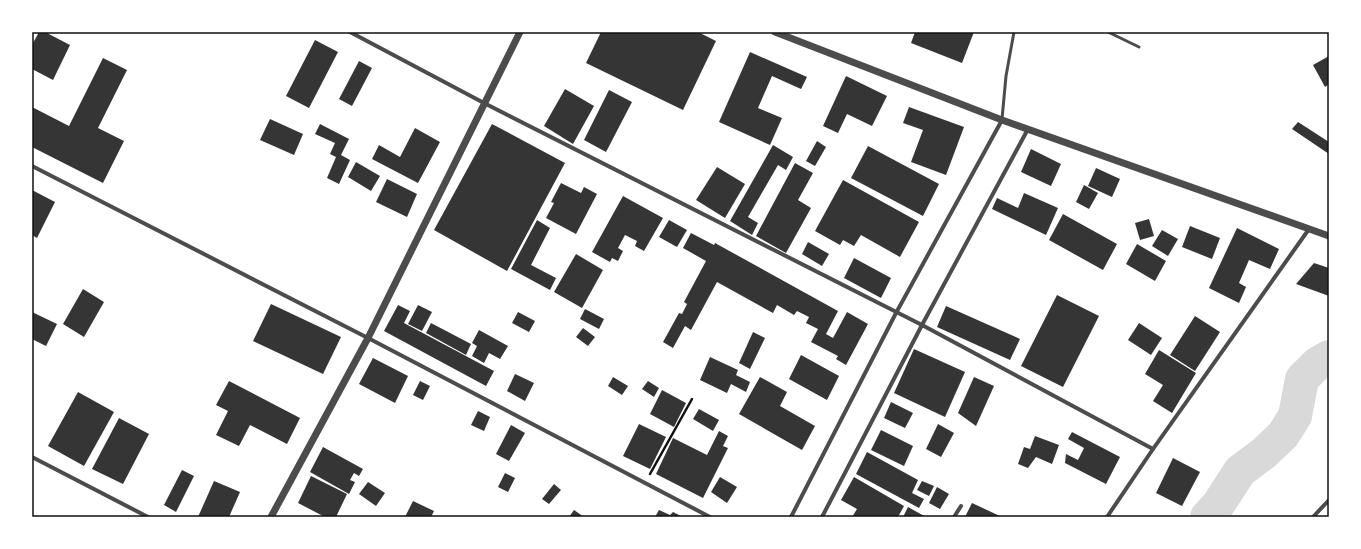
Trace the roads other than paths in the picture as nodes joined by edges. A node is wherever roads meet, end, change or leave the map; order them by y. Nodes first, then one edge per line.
1 (350, 32) edge
2 (520, 32) edge
3 (775, 32) edge
4 (1014, 32) edge
5 (1108, 32) edge
6 (1139, 47) dead end
7 (484, 102) junction
8 (1002, 120) junction
9 (1028, 129) junction
10 (32, 166) edge
11 (1309, 229) junction
12 (1329, 236) edge
13 (896, 312) junction
14 (922, 325) junction
15 (368, 338) junction
16 (1153, 449) junction
17 (32, 457) edge
18 (1329, 500) edge
19 (961, 506) dead end
20 (148, 517) edge
21 (272, 517) edge
22 (710, 517) edge
23 (791, 517) edge
24 (822, 517) edge
25 (954, 517) edge
26 (1108, 517) edge
27 (1313, 517) edge

1 - 7 street
2 - 7 street
3 - 8 street
4 - 8 lane
5 - 6 lane
7 - 13 street
7 - 15 street
8 - 9 street
8 - 13 street
9 - 11 street
9 - 14 street
10 - 15 street
11 - 12 street
11 - 16 street
13 - 14 street
13 - 23 street
14 - 16 street
14 - 24 street
15 - 21 street
15 - 22 street
16 - 26 street
17 - 20 street
18 - 27 street
19 - 25 street

